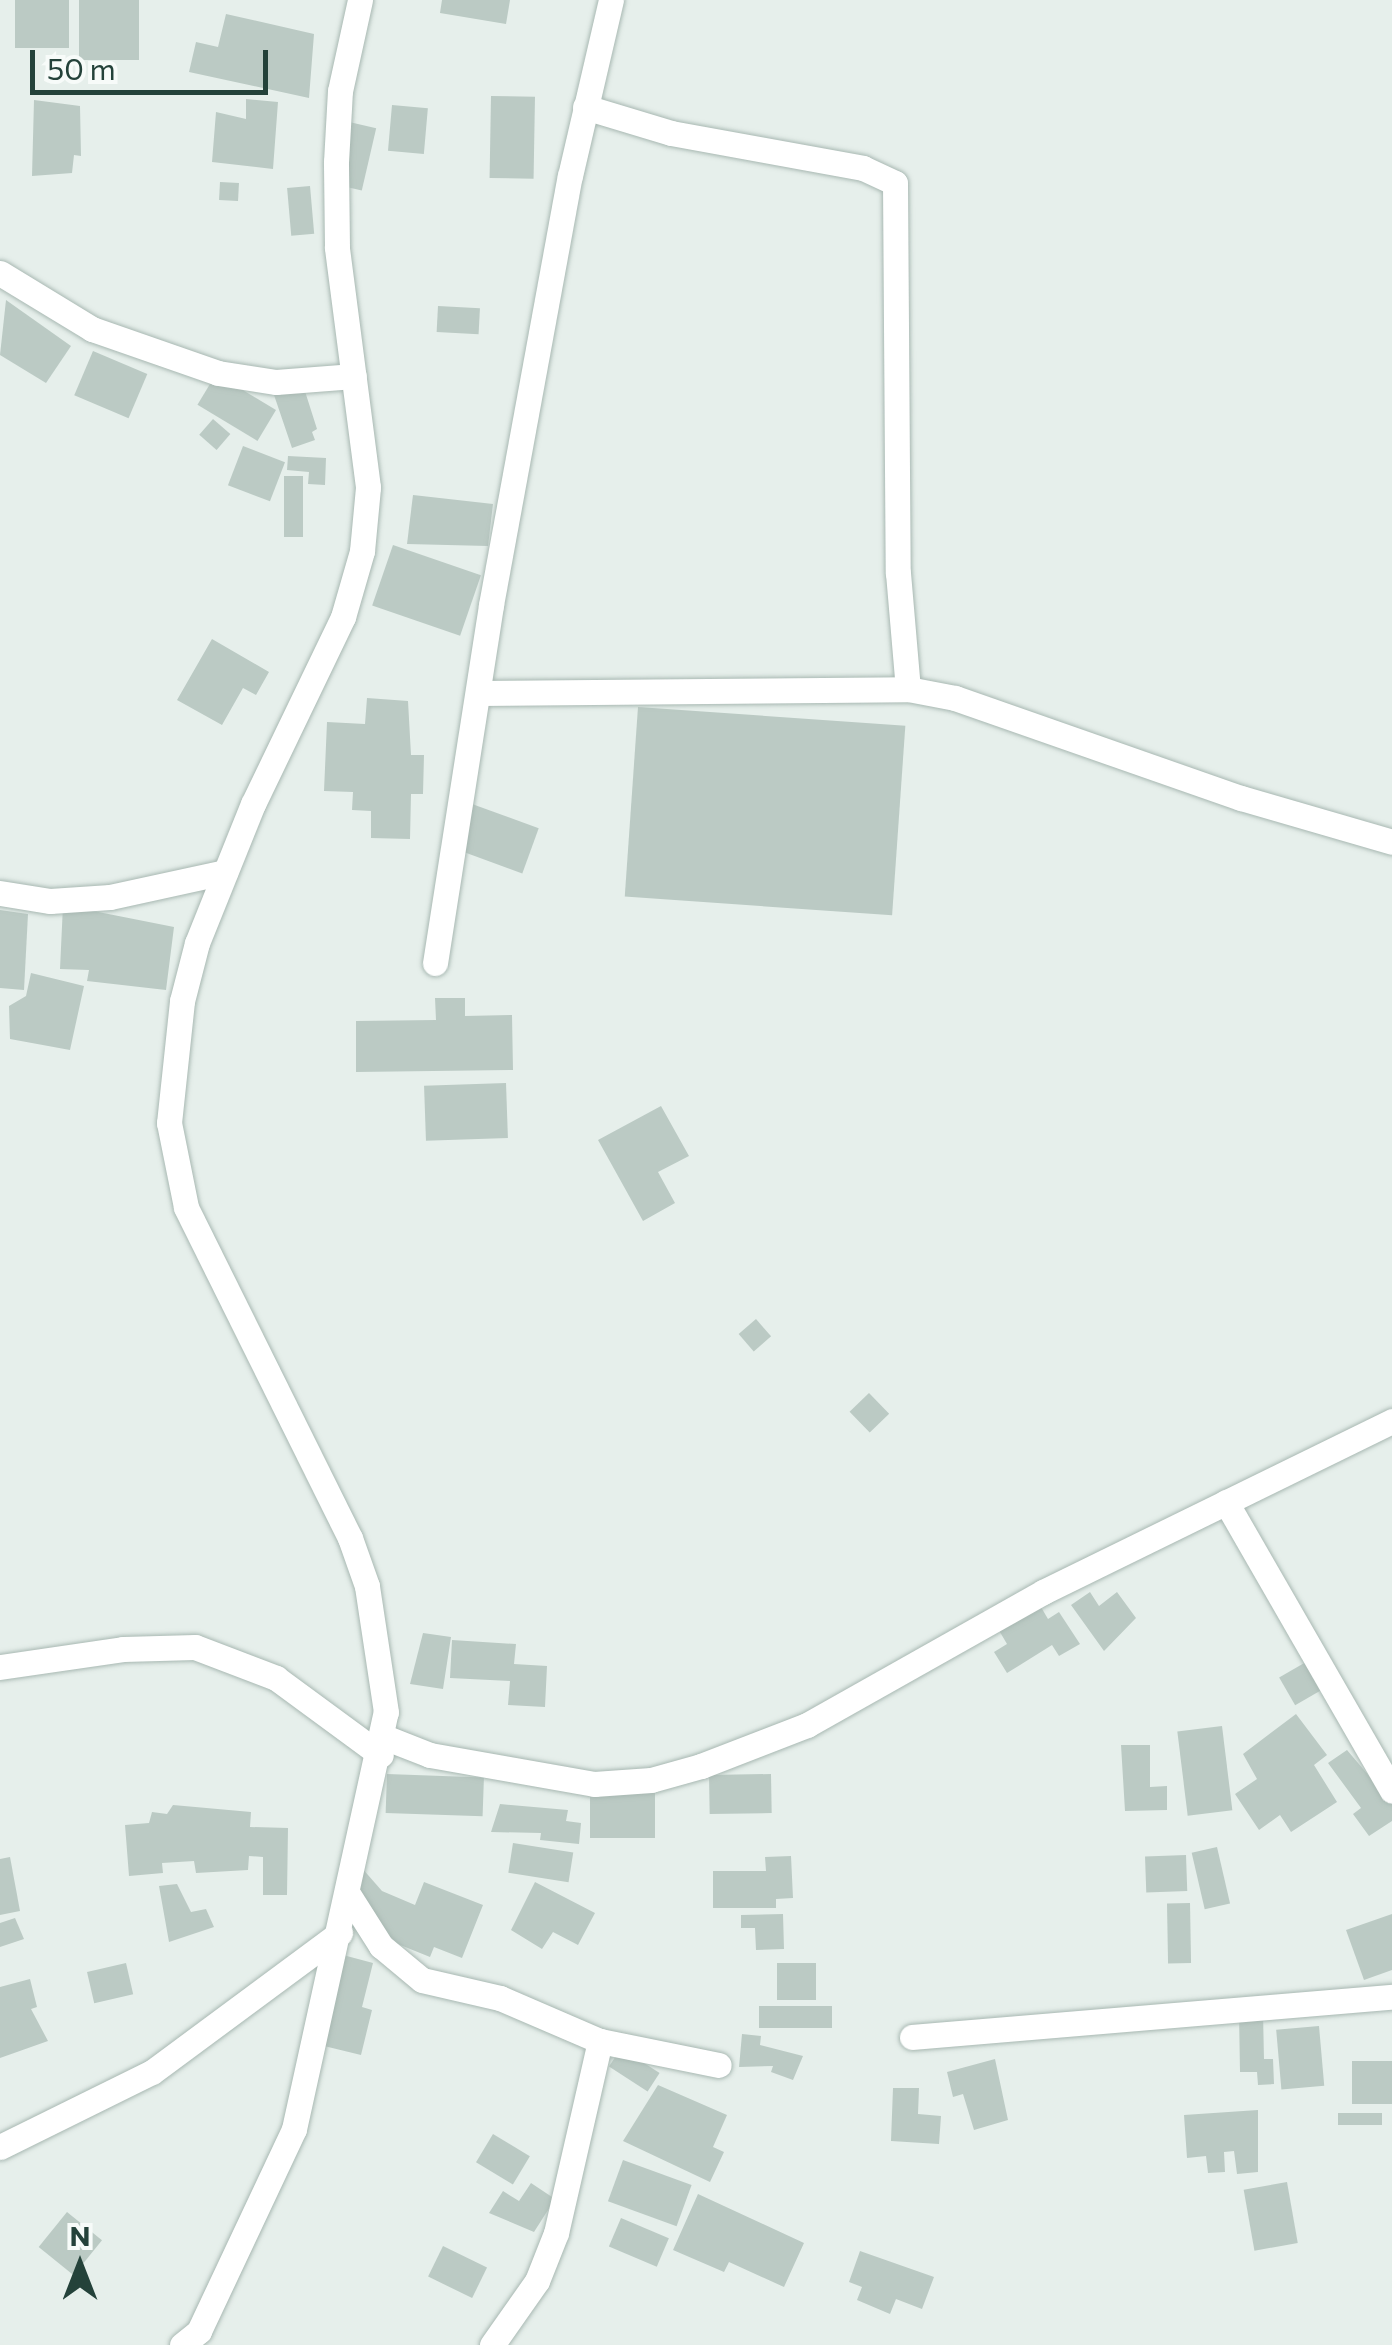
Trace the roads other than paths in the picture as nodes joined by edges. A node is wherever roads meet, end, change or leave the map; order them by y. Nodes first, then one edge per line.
1 (611, 0) edge
2 (357, 1) edge
3 (585, 107) junction
4 (0, 273) edge
5 (354, 376) junction
6 (908, 689) junction
7 (480, 694) junction
8 (1392, 842) edge
9 (225, 872) junction
10 (0, 893) edge
11 (435, 963) dead end
12 (1392, 1421) edge
13 (1226, 1502) junction
14 (0, 1668) edge
15 (383, 1746) junction
16 (1392, 1792) edge
17 (348, 1894) junction
18 (340, 1933) junction
19 (1392, 1997) edge
20 (912, 2037) dead end
21 (600, 2041) junction
22 (719, 2065) dead end
23 (0, 2148) edge
24 (196, 2340) edge
25 (492, 2345) edge

1 - 3 street
2 - 5 street
3 - 6 street
3 - 7 street
4 - 5 street
5 - 9 street
6 - 7 street
6 - 8 street
7 - 11 street
9 - 10 street
9 - 15 street
12 - 13 street
13 - 15 street
13 - 16 street
14 - 15 street
15 - 17 street
17 - 18 street
17 - 21 street
18 - 23 street
18 - 24 street
19 - 20 street
21 - 22 street
21 - 25 street

